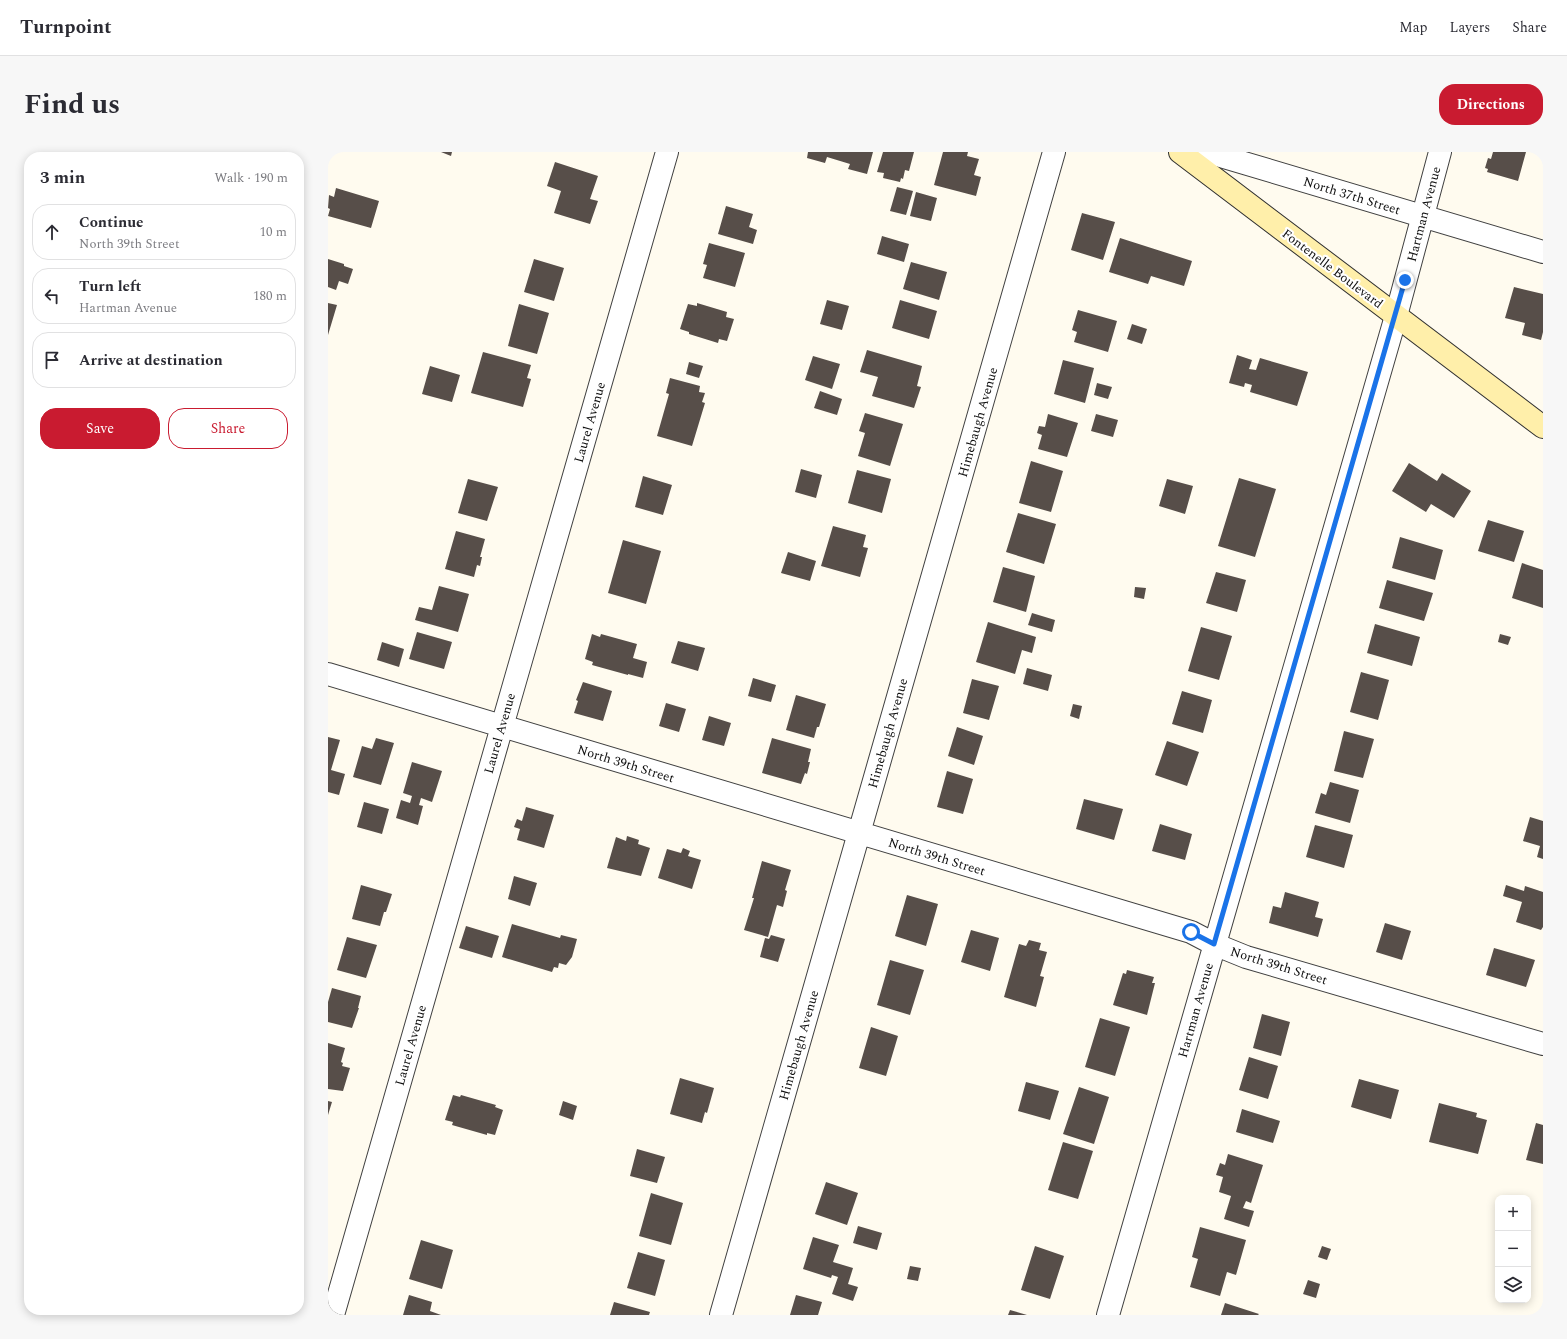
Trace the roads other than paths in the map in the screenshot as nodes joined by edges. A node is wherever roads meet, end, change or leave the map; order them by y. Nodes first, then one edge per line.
1 (667, 152) edge
2 (1054, 152) edge
3 (1180, 152) edge
4 (1207, 152) edge
5 (1440, 152) edge
6 (1422, 216) junction
7 (1543, 252) edge
8 (1396, 316) junction
9 (1543, 427) edge
10 (328, 674) edge
11 (501, 726) junction
12 (859, 832) junction
13 (1214, 944) junction
14 (1543, 1044) edge
15 (333, 1315) edge
16 (720, 1315) edge
17 (1108, 1315) edge

1 - 11 street, Laurel Avenue
2 - 12 street, Himebaugh Avenue
3 - 8 main road, Fontenelle Boulevard
4 - 6 street, North 37th Street
5 - 6 street, Hartman Avenue
6 - 7 street, North 37th Street
6 - 8 street, Hartman Avenue
8 - 9 main road, Fontenelle Boulevard
8 - 13 street, Hartman Avenue
10 - 11 street, North 39th Street
11 - 12 street, North 39th Street
11 - 15 street, Laurel Avenue
12 - 13 street, North 39th Street
12 - 16 street, Himebaugh Avenue
13 - 14 street, North 39th Street
13 - 17 street, Hartman Avenue

